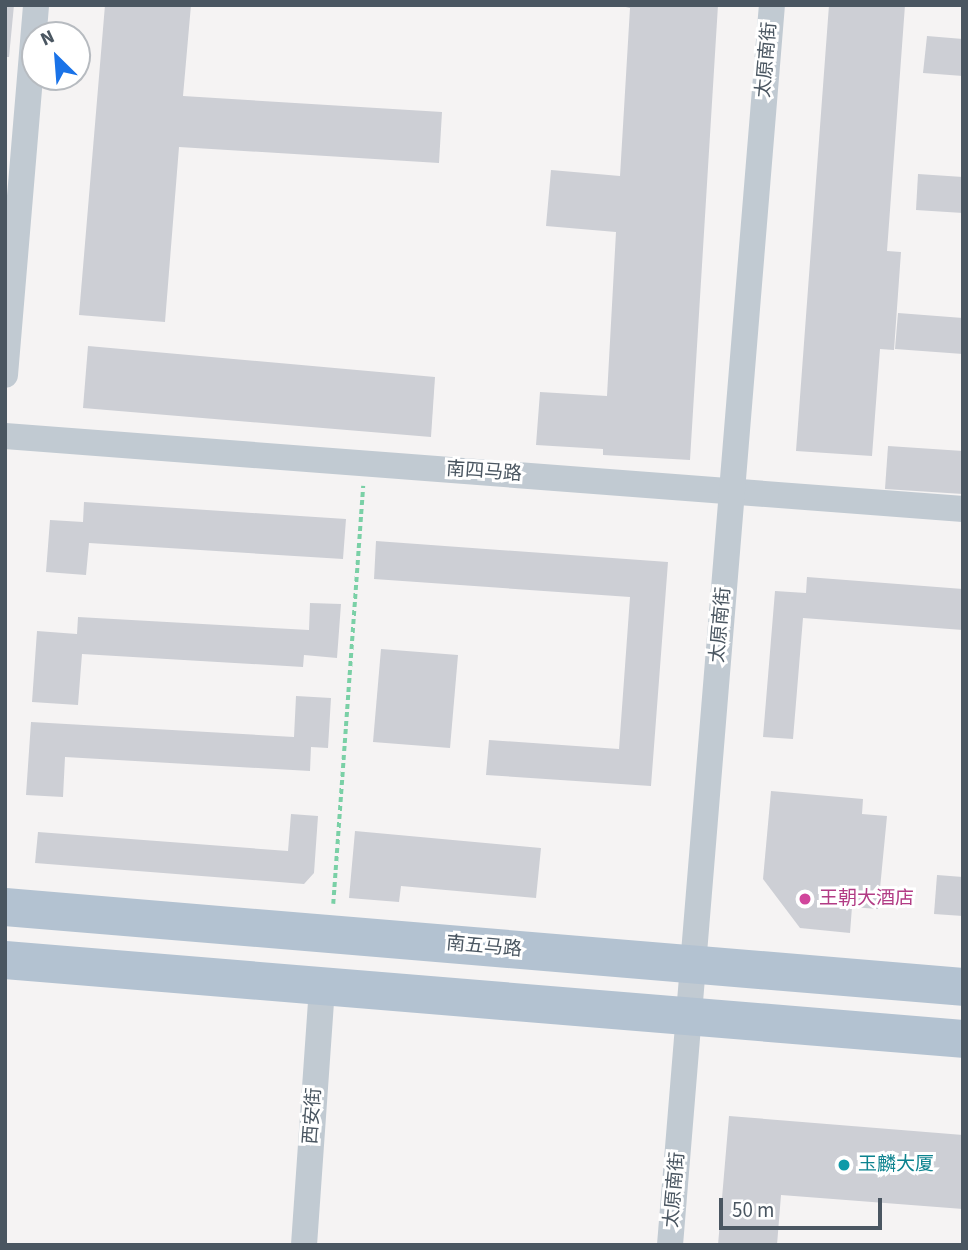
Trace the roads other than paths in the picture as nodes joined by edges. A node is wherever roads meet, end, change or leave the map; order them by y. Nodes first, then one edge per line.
1 (36, 5) edge
2 (772, 5) edge
3 (18, 79) edge
4 (5, 374) edge
5 (5, 436) edge
6 (732, 491) junction
7 (963, 509) edge
8 (5, 907) edge
9 (5, 961) edge
10 (694, 964) junction
11 (322, 987) junction
12 (963, 987) edge
13 (689, 1017) junction
14 (963, 1039) edge
15 (304, 1245) edge
16 (670, 1245) edge

1 - 3 street
2 - 6 street, 太原南街
3 - 4 street
5 - 6 street, 南四马路
6 - 7 street, 南四马路
6 - 10 street, 太原南街
8 - 10 main road, 南五马路
9 - 11 main road
10 - 12 main road, 南五马路
10 - 13 street, 太原南街
11 - 13 main road
11 - 15 street, 西安街
13 - 14 main road
13 - 16 street, 太原南街

